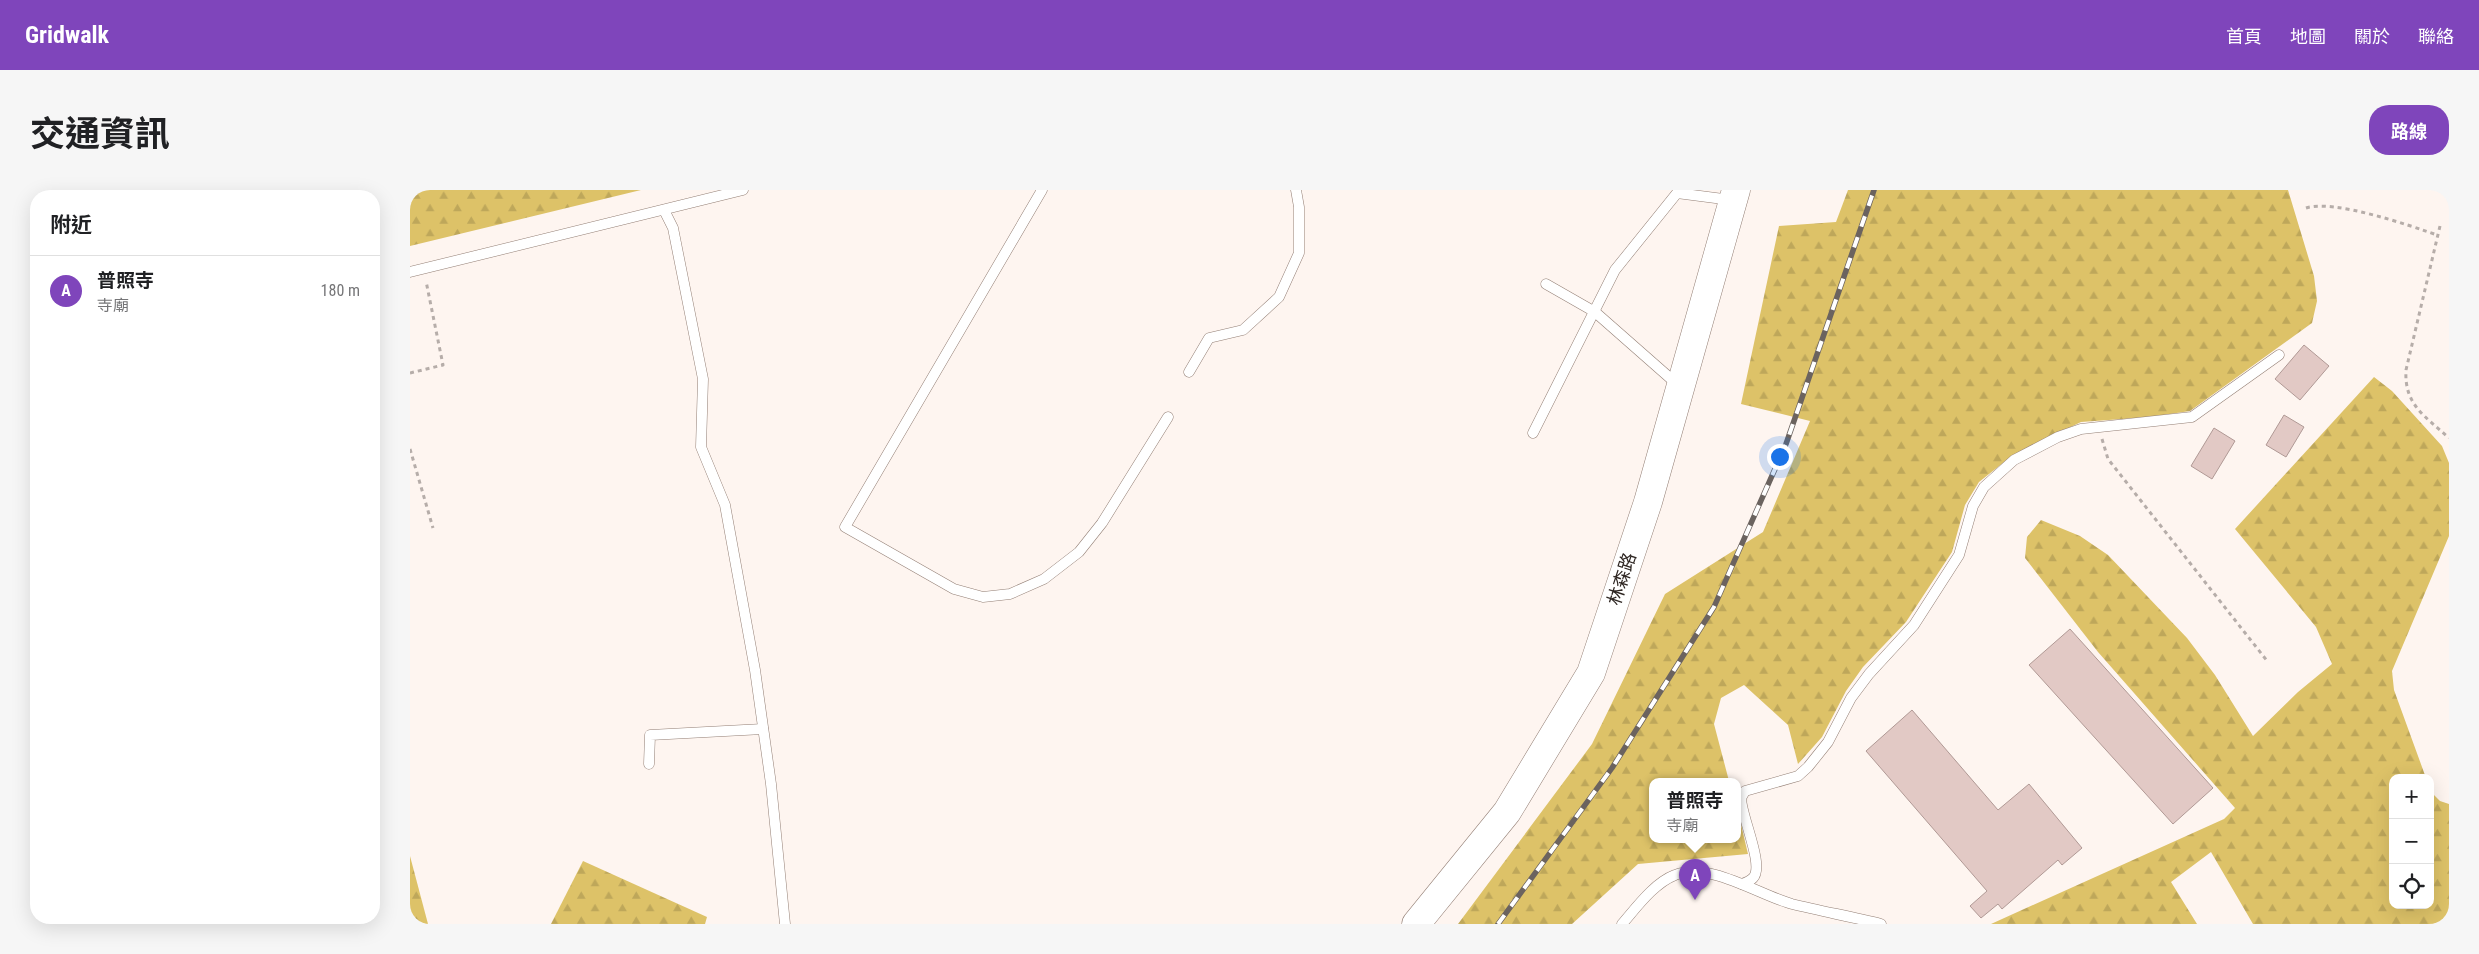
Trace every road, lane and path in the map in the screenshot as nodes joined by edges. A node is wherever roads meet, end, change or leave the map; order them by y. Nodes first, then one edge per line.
1 (743, 190) edge
2 (1042, 190) edge
3 (1296, 190) edge
4 (1673, 191) edge
5 (1734, 195) edge
6 (2306, 208) dead end
7 (664, 210) junction
8 (2440, 226) dead end
9 (2438, 235) junction
10 (424, 268) junction
11 (410, 272) edge
12 (1546, 284) dead end
13 (1595, 312) junction
14 (2279, 355) dead end
15 (1190, 372) dead end
16 (410, 373) edge
17 (1680, 388) junction
18 (1168, 417) dead end
19 (2099, 427) junction
20 (1533, 433) dead end
21 (2449, 438) edge
22 (410, 449) edge
23 (433, 528) dead end
24 (2268, 662) dead end
25 (763, 729) junction
26 (649, 764) dead end
27 (1742, 884) junction
28 (785, 924) edge
29 (1416, 924) edge
30 (1622, 924) edge
31 (1881, 924) edge

1 - 7 lane
2 - 18 lane
3 - 15 lane
4 - 5 lane
4 - 13 lane
5 - 17 main road, 林森路
6 - 9 path
7 - 10 lane
7 - 25 lane
8 - 9 path
9 - 21 path
10 - 11 lane
10 - 16 path
12 - 13 lane
13 - 17 lane
13 - 20 lane
14 - 19 lane
17 - 29 main road, 林森路
19 - 24 path
19 - 27 lane
22 - 23 path
25 - 26 lane
25 - 28 lane
27 - 30 lane
27 - 31 lane

